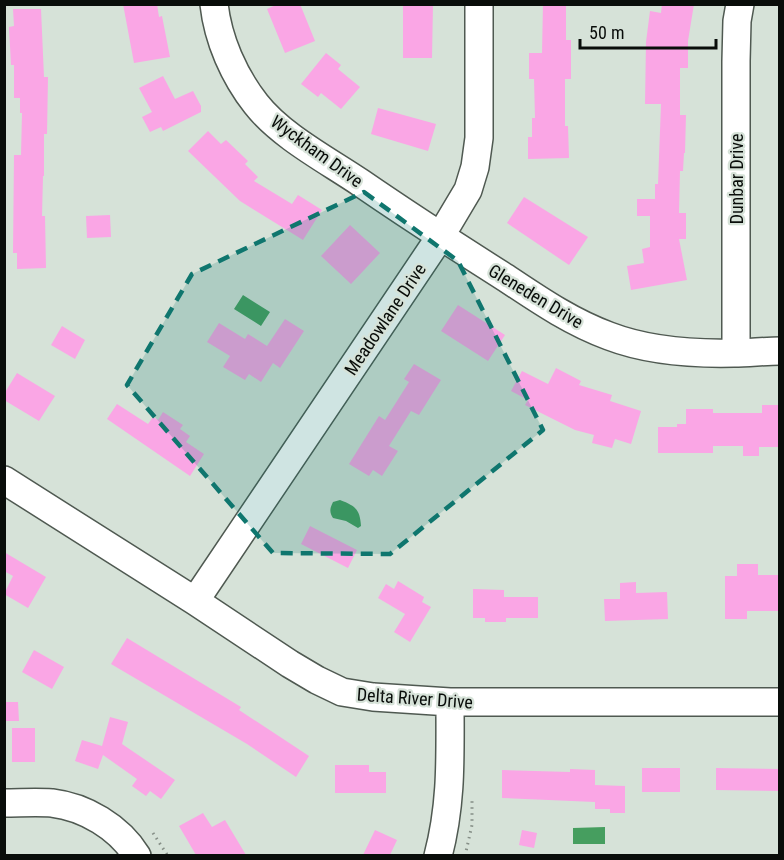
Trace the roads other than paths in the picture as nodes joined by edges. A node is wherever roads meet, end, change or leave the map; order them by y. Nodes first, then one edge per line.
1 (214, 4) edge
2 (479, 4) edge
3 (740, 4) edge
4 (440, 237) junction
5 (780, 351) edge
6 (736, 353) junction
7 (4, 480) edge
8 (195, 600) junction
9 (450, 702) junction
10 (780, 702) edge
11 (4, 802) edge
12 (137, 855) edge
13 (438, 855) edge

1 - 4 street, Wyckham Drive
2 - 4 street, Meadowlane Drive
3 - 6 street, Dunbar Drive
4 - 6 street, Gleneden Drive
4 - 8 street, Meadowlane Drive
5 - 6 street, Gleneden Drive
7 - 8 street, Delta River Drive
8 - 9 street, Delta River Drive
9 - 10 street, Delta River Drive
9 - 13 street
11 - 12 street

